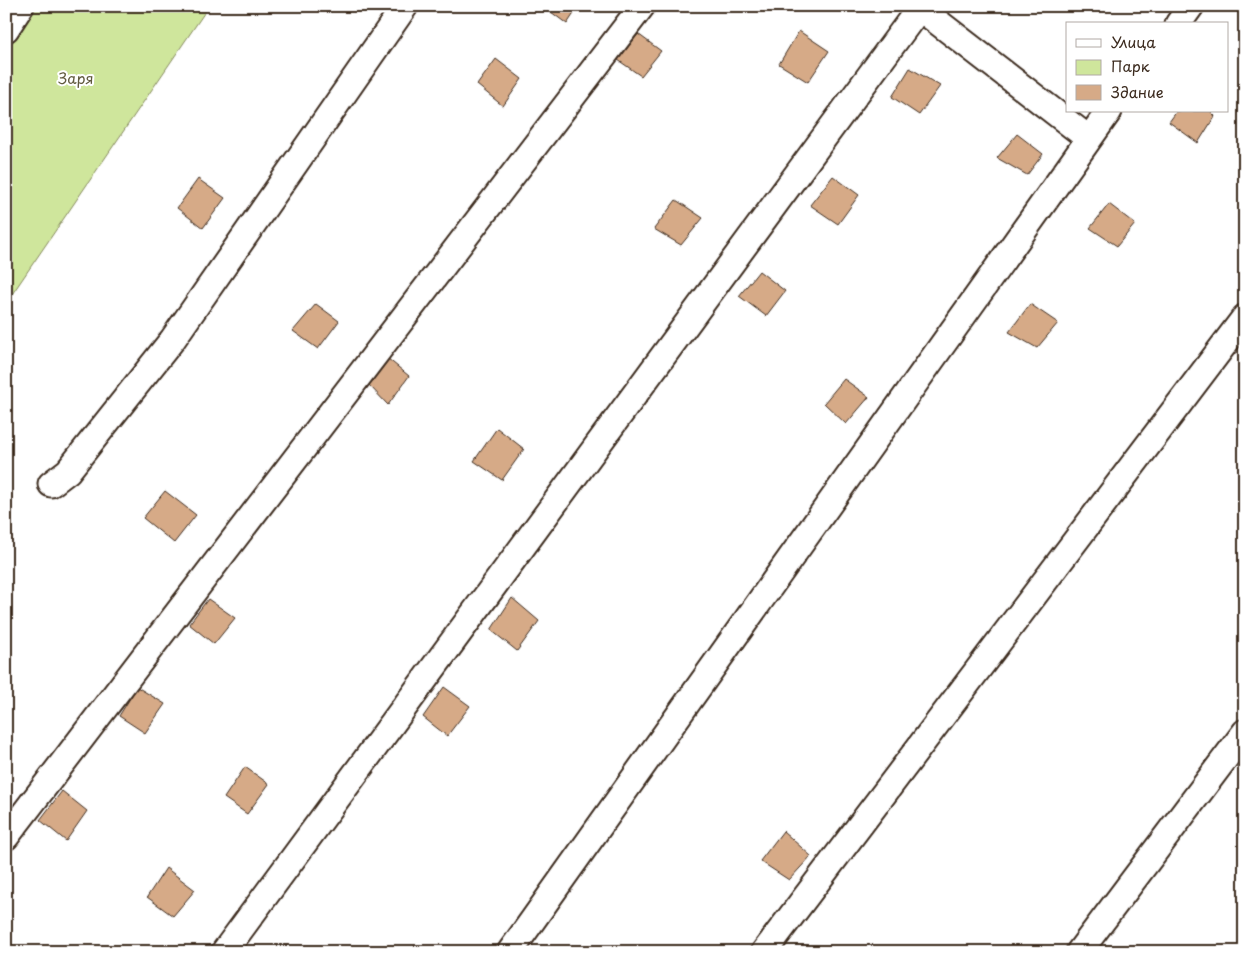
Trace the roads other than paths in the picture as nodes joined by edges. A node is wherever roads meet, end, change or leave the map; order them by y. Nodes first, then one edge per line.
1 (21, 6) edge
2 (405, 6) edge
3 (642, 6) edge
4 (1191, 6) edge
5 (919, 7) edge
6 (1179, 22) edge
7 (6, 29) edge
8 (1108, 112) edge
9 (1088, 138) junction
10 (1245, 318) edge
11 (51, 484) dead end
12 (1245, 732) edge
13 (6, 837) edge
14 (224, 952) edge
15 (510, 952) edge
16 (764, 952) edge
17 (1080, 952) edge

1 - 7 street
2 - 11 street
3 - 13 street
4 - 6 street
5 - 9 street
5 - 14 street
8 - 9 street
9 - 15 street
10 - 16 street
12 - 17 street

